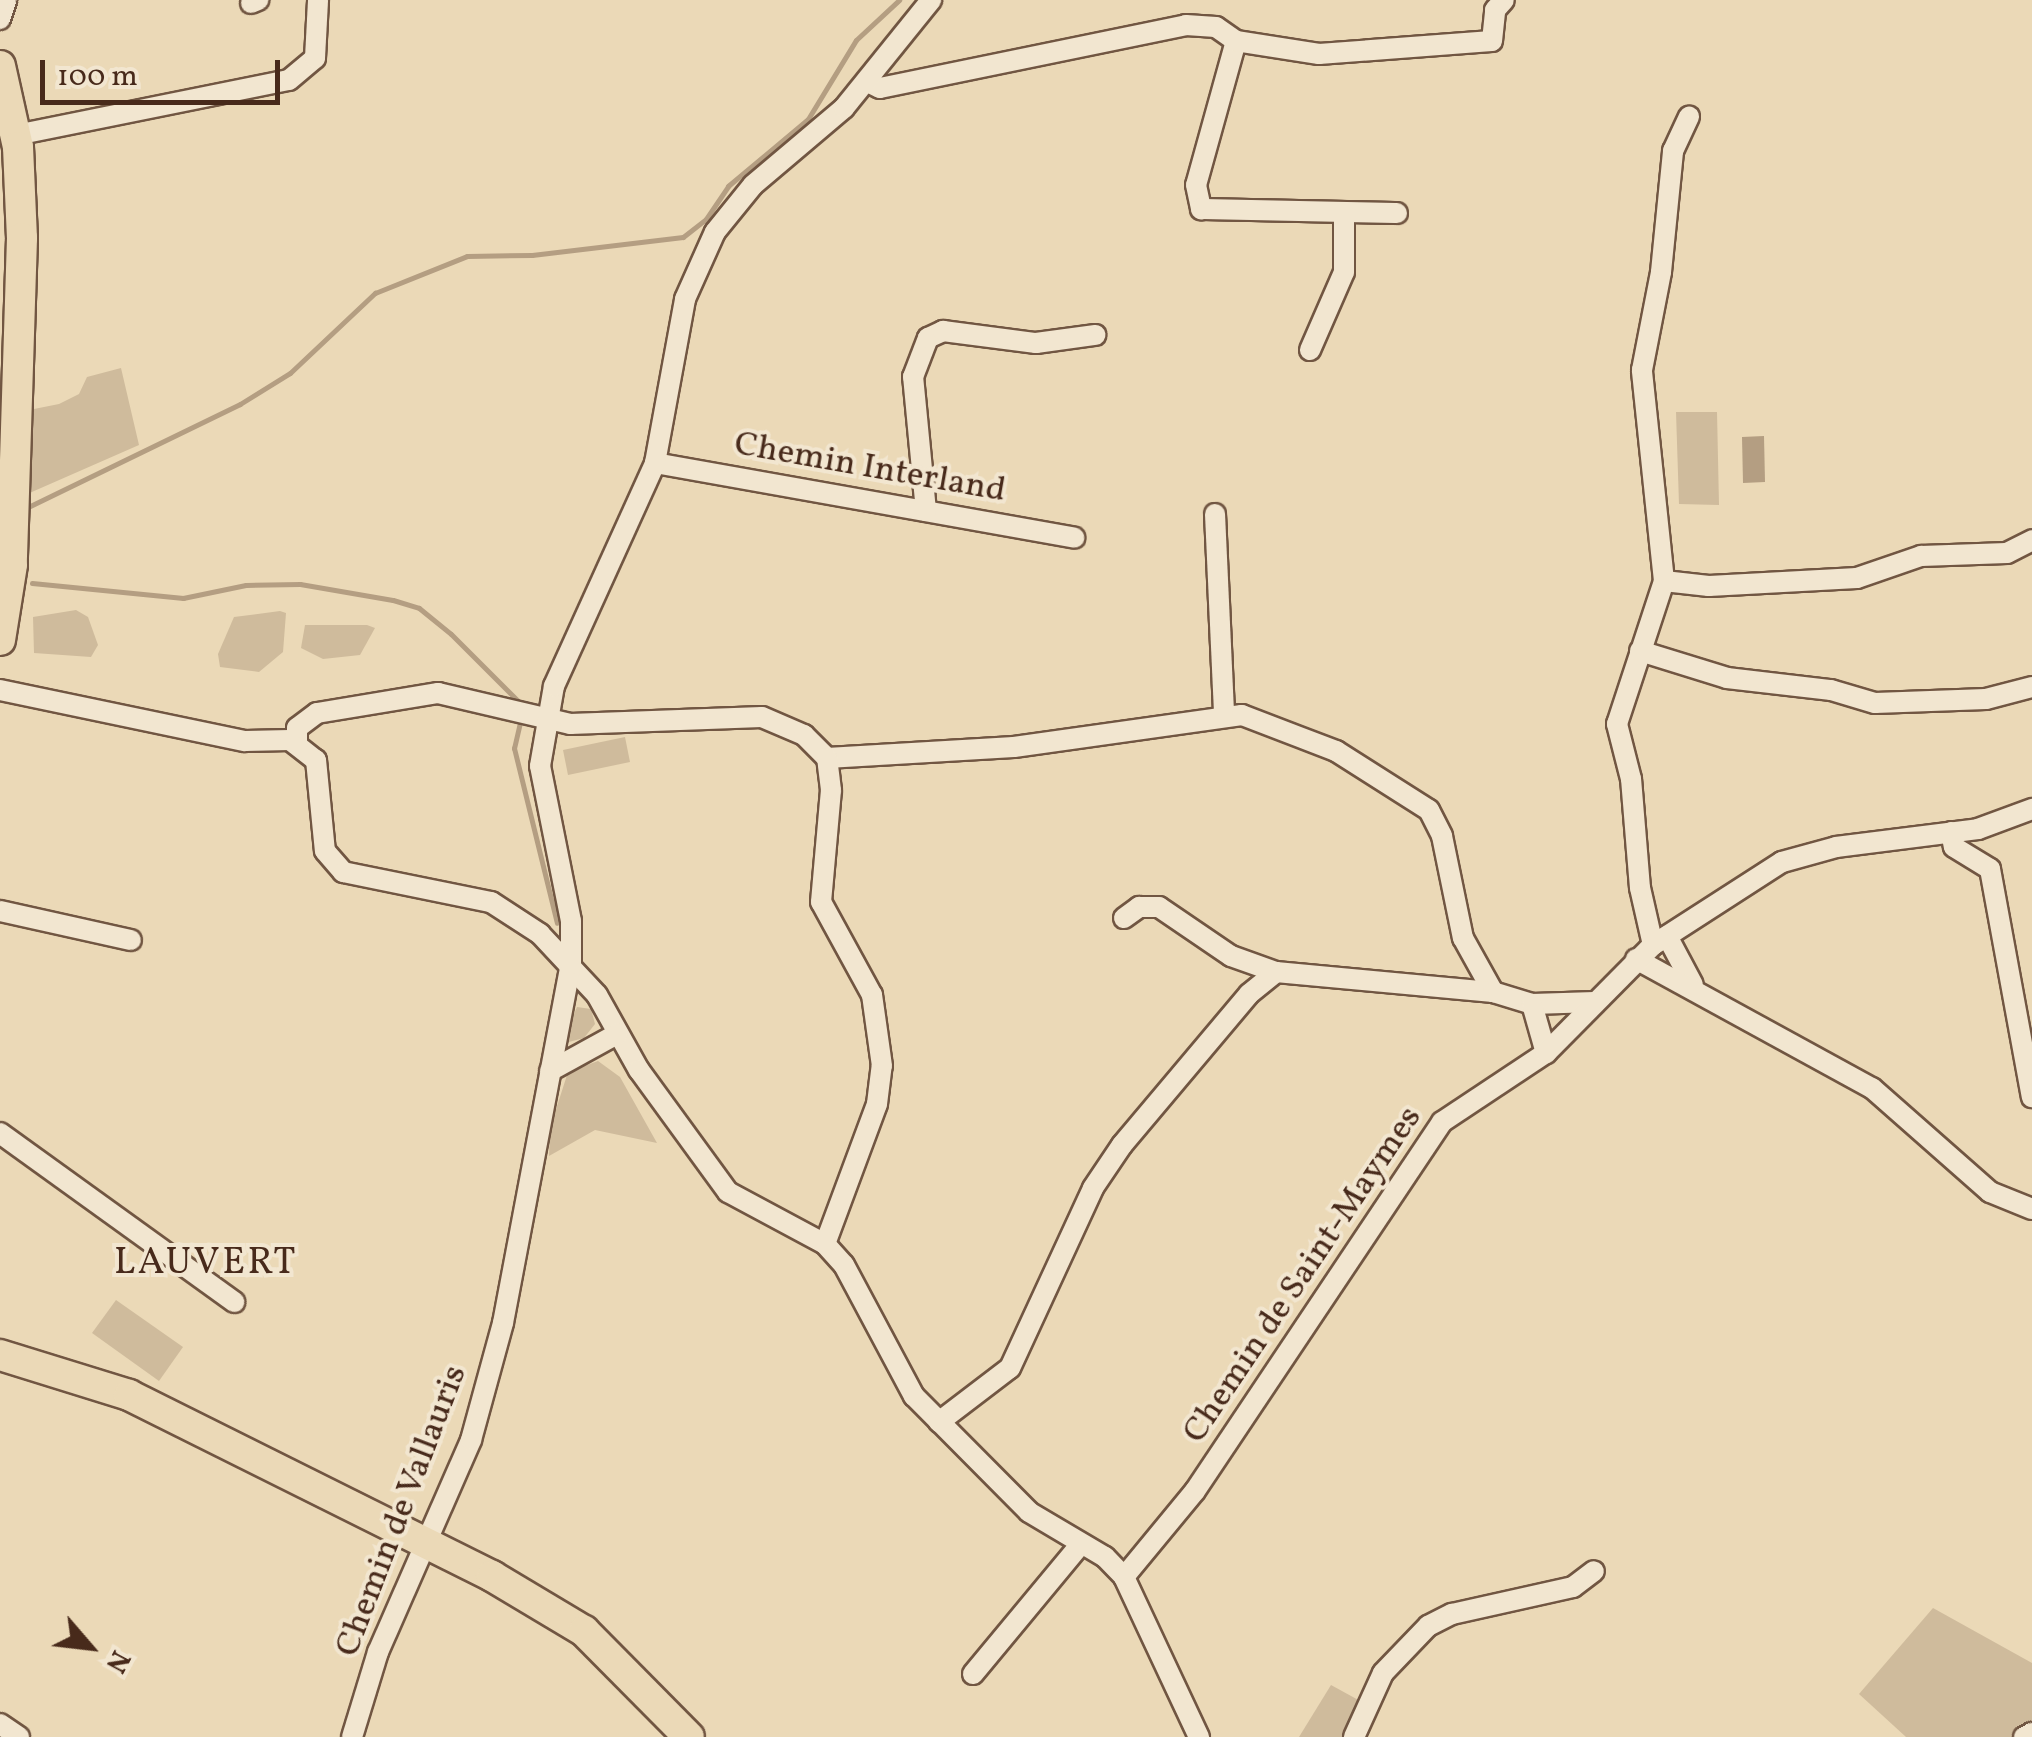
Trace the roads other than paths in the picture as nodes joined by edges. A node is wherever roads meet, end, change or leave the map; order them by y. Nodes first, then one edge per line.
1 (6, 0) edge
2 (318, 0) edge
3 (930, 0) edge
4 (1504, 0) edge
5 (0, 19) edge
6 (1236, 41) junction
7 (0, 66) edge
8 (868, 82) junction
9 (1689, 117) dead end
10 (16, 135) junction
11 (1344, 213) junction
12 (1396, 213) dead end
13 (1095, 336) dead end
14 (1310, 350) dead end
15 (655, 464) junction
16 (926, 511) junction
17 (1215, 514) dead end
18 (1074, 538) dead end
19 (2032, 540) edge
20 (6, 561) edge
21 (1664, 582) junction
22 (0, 640) edge
23 (1640, 650) junction
24 (2032, 687) edge
25 (0, 690) edge
26 (1224, 715) junction
27 (528, 717) junction
28 (297, 743) junction
29 (827, 758) junction
30 (2032, 809) edge
31 (2032, 825) edge
32 (1978, 829) junction
33 (1951, 832) junction
34 (0, 911) edge
35 (1124, 918) dead end
36 (131, 940) dead end
37 (1660, 941) junction
38 (1636, 959) junction
39 (1241, 962) junction
40 (570, 964) junction
41 (1276, 972) junction
42 (1694, 985) junction
43 (1493, 992) junction
44 (1249, 994) junction
45 (1595, 1002) junction
46 (1532, 1004) junction
47 (617, 1034) junction
48 (1546, 1053) junction
49 (550, 1071) junction
50 (2032, 1097) edge
51 (0, 1133) edge
52 (2032, 1209) edge
53 (825, 1244) junction
54 (234, 1302) dead end
55 (0, 1355) edge
56 (14, 1366) edge
57 (939, 1422) junction
58 (1081, 1544) junction
59 (422, 1547) junction
60 (1594, 1571) dead end
61 (1124, 1577) junction
62 (973, 1674) dead end
63 (0, 1724) edge
64 (2032, 1733) edge
65 (19, 1737) edge
66 (352, 1737) edge
67 (689, 1737) edge
68 (1200, 1737) edge
69 (1354, 1737) edge
70 (2024, 1737) edge

1 - 5 street
2 - 10 street
3 - 8 street, Chemin de Vallauris
4 - 6 street
6 - 8 street
6 - 11 street
7 - 10 main road
8 - 15 street, Chemin de Vallauris
9 - 21 street
10 - 20 main road
11 - 12 street
11 - 14 street
13 - 16 street
15 - 16 street, Chemin Interland
15 - 27 street, Chemin de Vallauris
16 - 18 street, Chemin Interland
17 - 26 street
19 - 21 street
20 - 22 main road
21 - 23 street
23 - 24 street
23 - 37 street
25 - 28 street
26 - 29 street
26 - 43 street
27 - 28 street
27 - 29 street
27 - 40 street, Chemin de Vallauris
28 - 40 street
29 - 53 street
30 - 32 street, Chemin de Saint-Maymes
31 - 32 street
32 - 33 street, Chemin de Saint-Maymes
33 - 37 street, Chemin de Saint-Maymes
33 - 50 street
34 - 36 street
35 - 39 street
37 - 38 street, Chemin de Saint-Maymes
37 - 42 street
38 - 42 street
38 - 45 street, Chemin de Saint-Maymes
39 - 41 street
39 - 44 street
40 - 47 street
40 - 49 street, Chemin de Vallauris
41 - 43 street
41 - 44 street
42 - 52 street
43 - 46 street
44 - 57 street
45 - 46 street
45 - 48 street, Chemin de Saint-Maymes
46 - 48 street
47 - 49 street
47 - 53 street
48 - 61 street, Chemin de Saint-Maymes
49 - 59 street, Chemin de Vallauris
51 - 54 street
53 - 57 street
55 - 56 main road
56 - 59 main road
57 - 58 street
58 - 61 street
58 - 62 street
59 - 66 street, Chemin de Vallauris
59 - 67 main road
60 - 69 street
61 - 68 street
63 - 65 street
64 - 70 street

